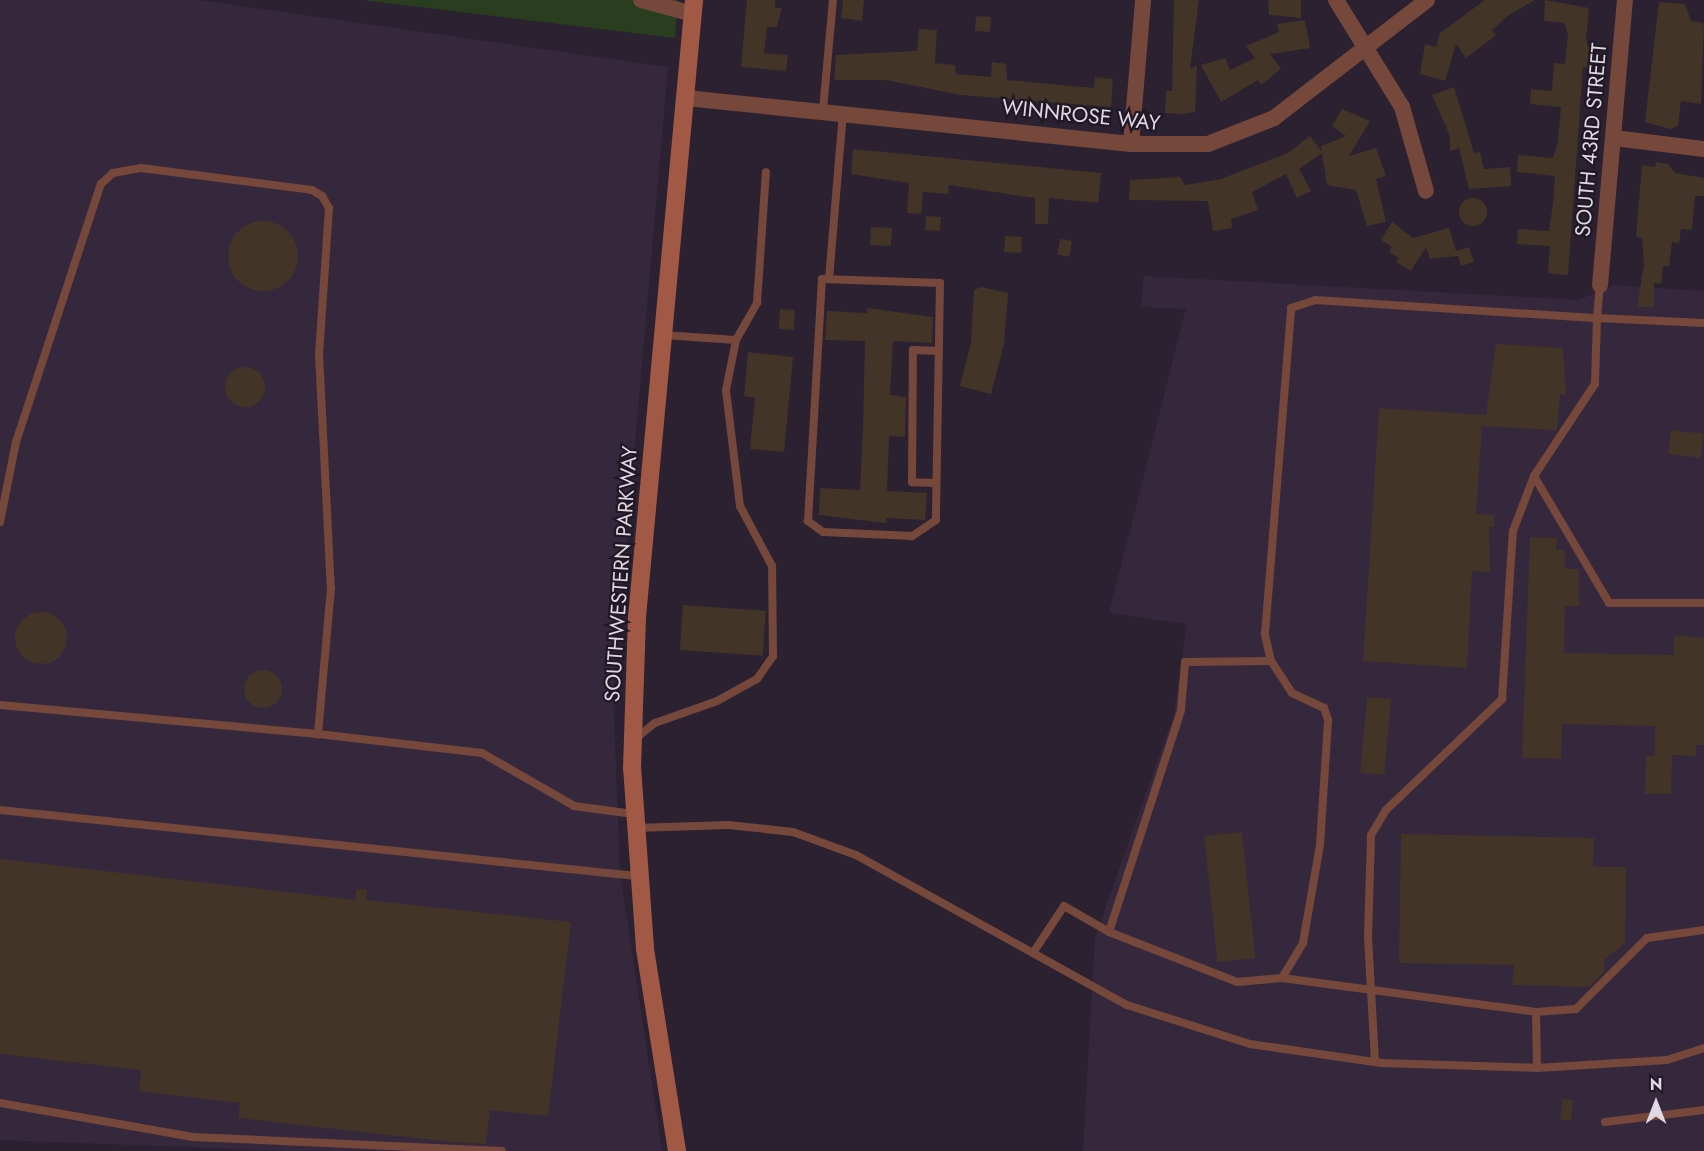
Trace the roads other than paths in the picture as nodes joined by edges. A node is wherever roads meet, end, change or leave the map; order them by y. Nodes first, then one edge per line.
1 (641, 0) edge
2 (833, 0) edge
3 (1143, 0) edge
4 (1336, 0) edge
5 (1427, 0) edge
6 (1625, 0) edge
7 (694, 7) edge
8 (1367, 48) junction
9 (686, 98) junction
10 (823, 110) junction
11 (843, 112) junction
12 (1614, 138) junction
13 (1131, 144) junction
14 (1704, 148) edge
15 (766, 172) dead end
16 (1426, 191) dead end
17 (829, 279) junction
18 (1600, 285) joint
19 (1597, 318) junction
20 (1704, 323) edge
21 (663, 335) junction
22 (736, 340) junction
23 (939, 351) junction
24 (1534, 476) junction
25 (936, 483) junction
26 (0, 522) edge
27 (1704, 603) edge
28 (1271, 661) junction
29 (0, 705) edge
30 (318, 734) junction
31 (632, 741) junction
32 (0, 810) edge
33 (634, 821) junction
34 (637, 876) junction
35 (1704, 930) edge
36 (1109, 932) junction
37 (1033, 953) junction
38 (1282, 978) junction
39 (1372, 990) junction
40 (1536, 1012) junction
41 (1704, 1048) edge
42 (1375, 1062) junction
43 (1537, 1068) junction
44 (0, 1103) edge
45 (1704, 1110) edge
46 (1605, 1122) dead end
47 (502, 1151) edge
48 (677, 1151) edge

1 - 7 street
2 - 10 lane
3 - 13 street
4 - 8 street
5 - 8 street, WINNROSE WAY
6 - 12 street, SOUTH 43RD STREET
7 - 9 street, SOUTHWESTERN PARKWAY
8 - 13 street, WINNROSE WAY
8 - 16 street
9 - 10 street, WINNROSE WAY
9 - 21 street, SOUTHWESTERN PARKWAY
10 - 11 street, WINNROSE WAY
11 - 13 street, WINNROSE WAY
11 - 17 lane
12 - 14 street
12 - 18 street, SOUTH 43RD STREET
15 - 22 lane
17 - 23 lane
17 - 25 lane
18 - 19 lane
19 - 20 lane
19 - 24 lane
19 - 28 lane
21 - 22 lane
21 - 31 street, SOUTHWESTERN PARKWAY
22 - 31 lane
23 - 25 lane
23 - 25 lane
24 - 27 lane
24 - 39 lane
26 - 30 lane
28 - 36 lane
28 - 38 lane
29 - 30 lane
30 - 33 lane
31 - 33 street, SOUTHWESTERN PARKWAY
32 - 34 lane
33 - 34 street, SOUTHWESTERN PARKWAY
33 - 37 lane
34 - 48 street, SOUTHWESTERN PARKWAY
35 - 40 lane
36 - 37 lane
36 - 38 lane
37 - 42 lane
38 - 39 lane
39 - 40 lane
39 - 42 lane
40 - 43 lane
41 - 43 lane
42 - 43 lane
44 - 47 lane
45 - 46 lane

